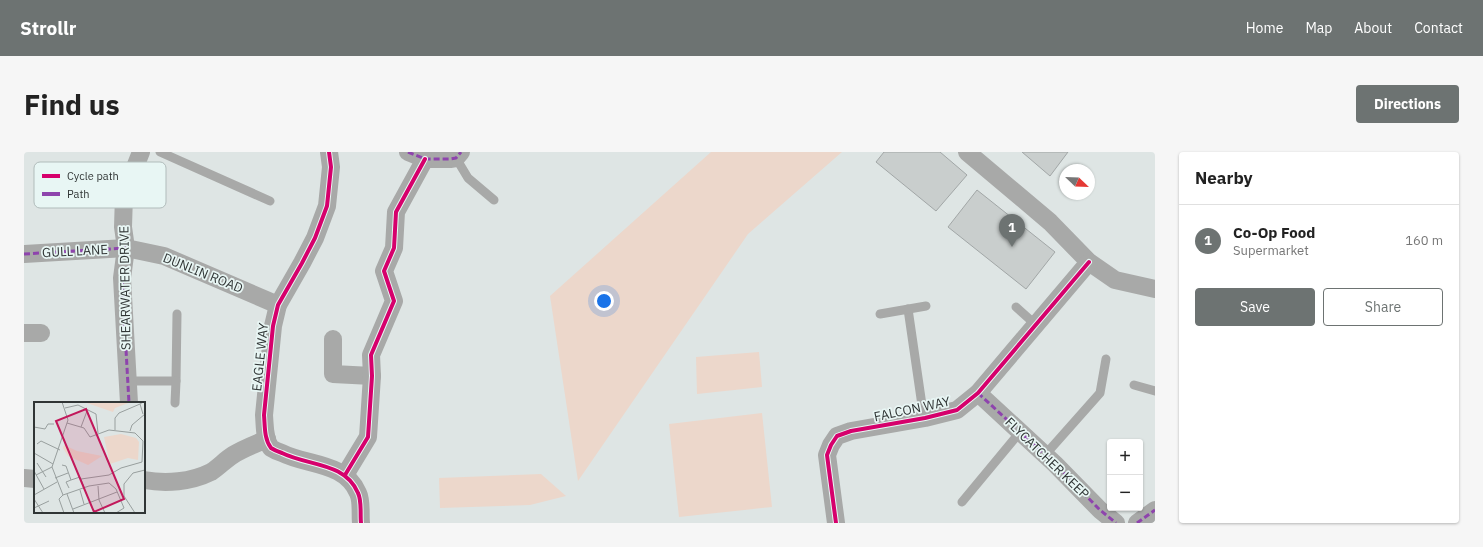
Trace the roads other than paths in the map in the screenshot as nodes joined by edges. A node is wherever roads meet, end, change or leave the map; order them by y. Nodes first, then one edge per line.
1 (141, 152) edge
2 (160, 152) edge
3 (330, 152) edge
4 (408, 152) edge
5 (967, 152) edge
6 (458, 155) edge
7 (425, 159) junction
8 (137, 162) edge
9 (494, 200) dead end
10 (270, 201) dead end
11 (124, 208) edge
12 (126, 248) junction
13 (24, 254) edge
14 (1089, 262) junction
15 (1155, 289) edge
16 (278, 305) junction
17 (926, 306) dead end
18 (1016, 307) dead end
19 (908, 310) junction
20 (177, 314) dead end
21 (880, 314) dead end
22 (1036, 325) junction
23 (333, 339) dead end
24 (1106, 359) dead end
25 (372, 376) junction
26 (128, 381) junction
27 (176, 381) junction
28 (1134, 385) dead end
29 (1155, 391) edge
30 (978, 393) junction
31 (129, 402) edge
32 (175, 403) dead end
33 (924, 418) junction
34 (1020, 432) junction
35 (267, 439) junction
36 (1045, 455) junction
37 (345, 475) junction
38 (24, 478) edge
39 (34, 479) edge
40 (145, 480) edge
41 (962, 502) dead end
42 (1155, 510) edge
43 (361, 523) edge
44 (836, 523) edge
45 (1116, 523) edge
46 (1138, 523) edge

1 - 8 street, SHEARWATER DRIVE
2 - 10 lane
3 - 16 street, EAGLE WAY
4 - 7 street
5 - 14 street
6 - 7 street
6 - 9 lane
7 - 25 street
11 - 12 street, SHEARWATER DRIVE
12 - 13 street, GULL LANE
12 - 16 street, DUNLIN ROAD
12 - 26 street, SHEARWATER DRIVE
14 - 15 street
14 - 22 street, FALCON WAY
16 - 35 street, EAGLE WAY
17 - 19 lane
18 - 22 lane
19 - 21 lane
19 - 33 lane
20 - 27 lane
22 - 30 street, FALCON WAY
23 - 25 street
24 - 36 lane
25 - 37 street
26 - 27 lane
26 - 31 street, SHEARWATER DRIVE
27 - 32 lane
28 - 29 lane
30 - 33 street, FALCON WAY
30 - 34 street, FLYCATCHER KEEP
33 - 44 street, FALCON WAY
34 - 36 street, FLYCATCHER KEEP
34 - 41 lane
35 - 37 street
35 - 40 street
36 - 45 street, FLYCATCHER KEEP
37 - 43 street
38 - 39 street
42 - 46 street

